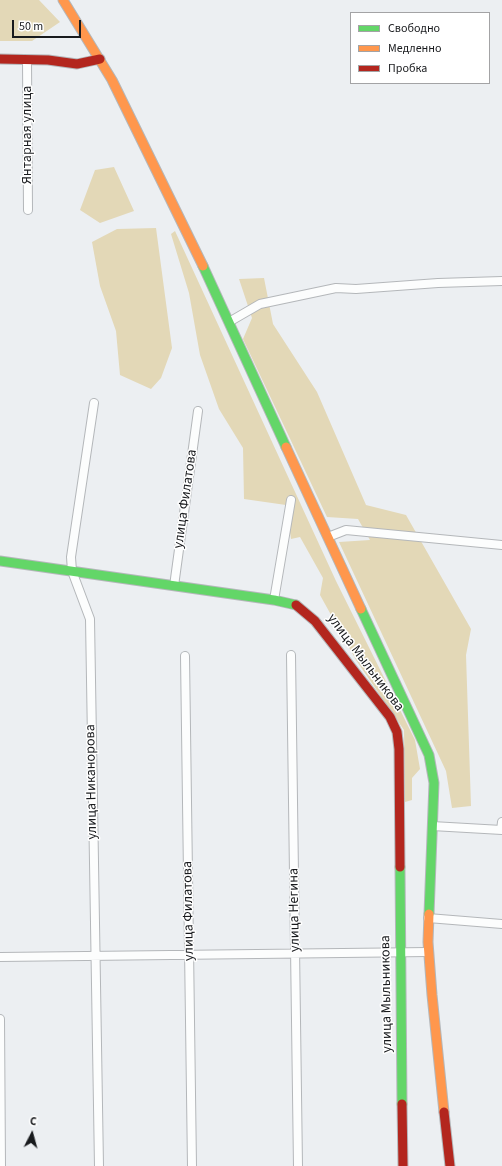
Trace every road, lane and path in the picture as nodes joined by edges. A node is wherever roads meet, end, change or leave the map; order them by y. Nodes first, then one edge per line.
1 (63, 0) edge
2 (0, 59) edge
3 (100, 59) junction
4 (27, 60) junction
5 (28, 210) dead end
6 (502, 281) edge
7 (229, 322) junction
8 (94, 403) dead end
9 (198, 411) dead end
10 (291, 500) dead end
11 (328, 537) junction
12 (502, 545) edge
13 (0, 561) edge
14 (72, 571) junction
15 (174, 586) junction
16 (274, 600) junction
17 (291, 655) dead end
18 (185, 656) dead end
19 (432, 826) junction
20 (502, 827) edge
21 (428, 918) junction
22 (502, 924) edge
23 (400, 952) junction
24 (428, 952) junction
25 (189, 954) junction
26 (296, 954) junction
27 (94, 955) junction
28 (0, 957) edge
29 (0, 1019) edge
30 (1, 1166) edge
31 (99, 1166) edge
32 (192, 1166) edge
33 (298, 1166) edge
34 (404, 1166) edge
35 (450, 1166) edge

1 - 3 street
2 - 4 street
3 - 4 street
3 - 7 street
4 - 5 street, Янтарная улица
6 - 7 street
7 - 11 street
8 - 14 street, улица Никанорова
9 - 15 street, улица Филатова
10 - 16 street
11 - 12 street
11 - 19 street
13 - 14 street, улица Мыльникова
14 - 15 street, улица Мыльникова
14 - 27 street, улица Никанорова
15 - 16 street, улица Мыльникова
16 - 23 street, улица Мыльникова
17 - 26 street, улица Негина
18 - 25 street, улица Филатова
19 - 20 street
19 - 21 street
21 - 22 street
21 - 24 street
23 - 24 street
23 - 26 street
23 - 34 street, улица Мыльникова
24 - 35 street
25 - 26 street
25 - 27 street
25 - 32 street, улица Филатова
26 - 33 street, улица Негина
27 - 28 street
27 - 31 street, улица Никанорова
29 - 30 street

